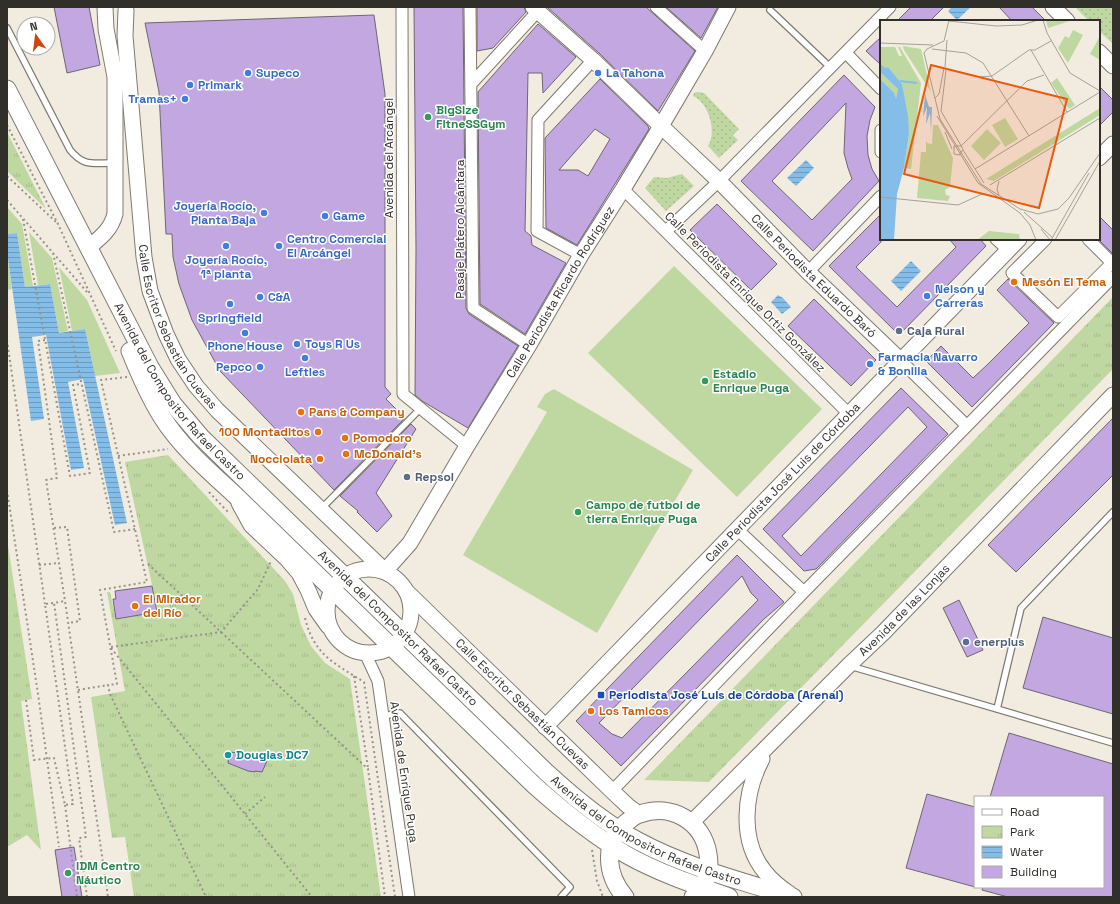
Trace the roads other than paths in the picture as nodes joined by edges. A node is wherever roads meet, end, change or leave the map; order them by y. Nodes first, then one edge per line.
1 (104, 7) edge
2 (110, 7) edge
3 (402, 7) edge
4 (470, 7) edge
5 (656, 7) edge
6 (728, 7) edge
7 (890, 7) edge
8 (130, 8) edge
9 (535, 9) edge
10 (770, 10) dead end
11 (7, 28) edge
12 (705, 51) junction
13 (846, 53) junction
14 (1100, 53) edge
15 (593, 60) junction
16 (1113, 66) edge
17 (831, 68) junction
18 (472, 83) junction
19 (880, 88) edge
20 (7, 89) edge
21 (661, 126) junction
22 (1113, 144) edge
23 (1100, 157) edge
24 (115, 163) junction
25 (719, 181) junction
26 (623, 188) junction
27 (880, 197) edge
28 (666, 231) junction
29 (997, 240) edge
30 (1018, 240) edge
31 (1045, 240) edge
32 (1085, 240) edge
33 (1089, 240) edge
34 (90, 252) junction
35 (1006, 253) junction
36 (581, 255) junction
37 (1112, 265) edge
38 (1016, 269) junction
39 (808, 272) junction
40 (1113, 277) edge
41 (1065, 318) junction
42 (529, 345) junction
43 (900, 360) junction
44 (1113, 395) edge
45 (421, 408) junction
46 (849, 414) junction
47 (967, 426) junction
48 (466, 446) junction
49 (235, 495) junction
50 (321, 509) junction
51 (1113, 512) edge
52 (738, 530) junction
53 (385, 572) junction
54 (344, 577) junction
55 (333, 589) junction
56 (407, 592) junction
57 (804, 592) junction
58 (331, 630) junction
59 (405, 634) junction
60 (391, 647) junction
61 (365, 653) junction
62 (848, 666) junction
63 (997, 709) junction
64 (383, 716) junction
65 (545, 727) junction
66 (1113, 743) edge
67 (769, 746) junction
68 (612, 792) junction
69 (639, 814) junction
70 (692, 822) junction
71 (619, 830) junction
72 (611, 845) junction
73 (709, 871) junction
74 (698, 892) edge
75 (621, 895) edge
76 (409, 897) edge
77 (561, 897) edge
78 (729, 897) edge
79 (794, 897) edge

1 - 24 street
2 - 8 street
3 - 45 street, Avenida del Arcángel
4 - 18 street, Pasaje Platero Alcántara
5 - 12 street
6 - 12 street, Calle Periodista Ricardo Rodríguez
7 - 13 street
8 - 50 street, Calle Escritor Sebastián Cuevas
9 - 15 street, Calle Periodista Eduardo Baró
9 - 18 street
10 - 17 lane
11 - 24 lane
12 - 21 street, Calle Periodista Ricardo Rodríguez
13 - 17 street
13 - 19 street
14 - 16 street
15 - 21 street, Calle Periodista Eduardo Baró
15 - 36 street
17 - 25 street
18 - 42 street, Pasaje Platero Alcántara
20 - 34 main road, Avenida del Compositor Rafael Castro
21 - 25 street, Calle Periodista Eduardo Baró
21 - 26 street, Calle Periodista Ricardo Rodríguez
22 - 23 street
24 - 34 street
25 - 28 street
25 - 39 street, Calle Periodista Eduardo Baró
26 - 28 street, Calle Periodista Enrique Ortiz González
26 - 36 street, Calle Periodista Ricardo Rodríguez
27 - 39 street
28 - 46 street, Calle Periodista Enrique Ortiz González
29 - 35 street
30 - 35 street, Calle Periodista José Luis de Córdoba
31 - 38 street
32 - 37 street
33 - 37 street
34 - 49 main road, Avenida del Compositor Rafael Castro
34 - 54 main road, Avenida del Compositor Rafael Castro
35 - 38 street
35 - 43 street, Calle Periodista José Luis de Córdoba
36 - 42 street, Calle Periodista Ricardo Rodríguez
37 - 41 street
38 - 41 street
39 - 43 street, Calle Periodista Eduardo Baró
40 - 41 street
41 - 47 street
42 - 48 street, Calle Periodista Ricardo Rodríguez
43 - 46 street, Calle Periodista José Luis de Córdoba
43 - 47 street, Calle Periodista Eduardo Baró
44 - 62 street, Avenida de las Lonjas
45 - 48 street, Avenida del Arcángel
45 - 50 lane
46 - 52 street, Calle Periodista José Luis de Córdoba
47 - 57 street
48 - 53 street, Calle Periodista Ricardo Rodríguez
49 - 55 main road, Avenida del Compositor Rafael Castro
49 - 58 street, Avenida del Compositor Rafael Castro
50 - 53 street, Calle Escritor Sebastián Cuevas
51 - 63 lane
52 - 57 street
52 - 65 street, Calle Periodista José Luis de Córdoba
53 - 54 street
53 - 56 street, Calle Escritor Sebastián Cuevas
54 - 55 street
54 - 59 main road, Avenida del Compositor Rafael Castro
55 - 58 street
55 - 60 main road, Avenida del Compositor Rafael Castro
56 - 59 street
56 - 65 street, Calle Escritor Sebastián Cuevas
57 - 68 street
58 - 61 street, Avenida del Compositor Rafael Castro
59 - 60 street
59 - 71 main road, Avenida del Compositor Rafael Castro
60 - 61 street
60 - 72 main road, Avenida del Compositor Rafael Castro
61 - 64 street, Avenida de Enrique Puga
62 - 63 lane
62 - 67 street, Avenida de las Lonjas
63 - 66 lane
64 - 76 street, Avenida de Enrique Puga
64 - 77 lane
65 - 68 street, Calle Escritor Sebastián Cuevas
67 - 70 street, Avenida de las Lonjas
67 - 79 street
68 - 69 street, Calle Escritor Sebastián Cuevas
69 - 70 main road
69 - 71 main road
70 - 73 main road
71 - 72 main road
71 - 73 main road, Avenida del Compositor Rafael Castro
72 - 74 main road, Avenida del Compositor Rafael Castro
72 - 75 main road
73 - 74 main road
73 - 79 main road, Avenida del Compositor Rafael Castro
74 - 78 main road, Avenida del Compositor Rafael Castro

